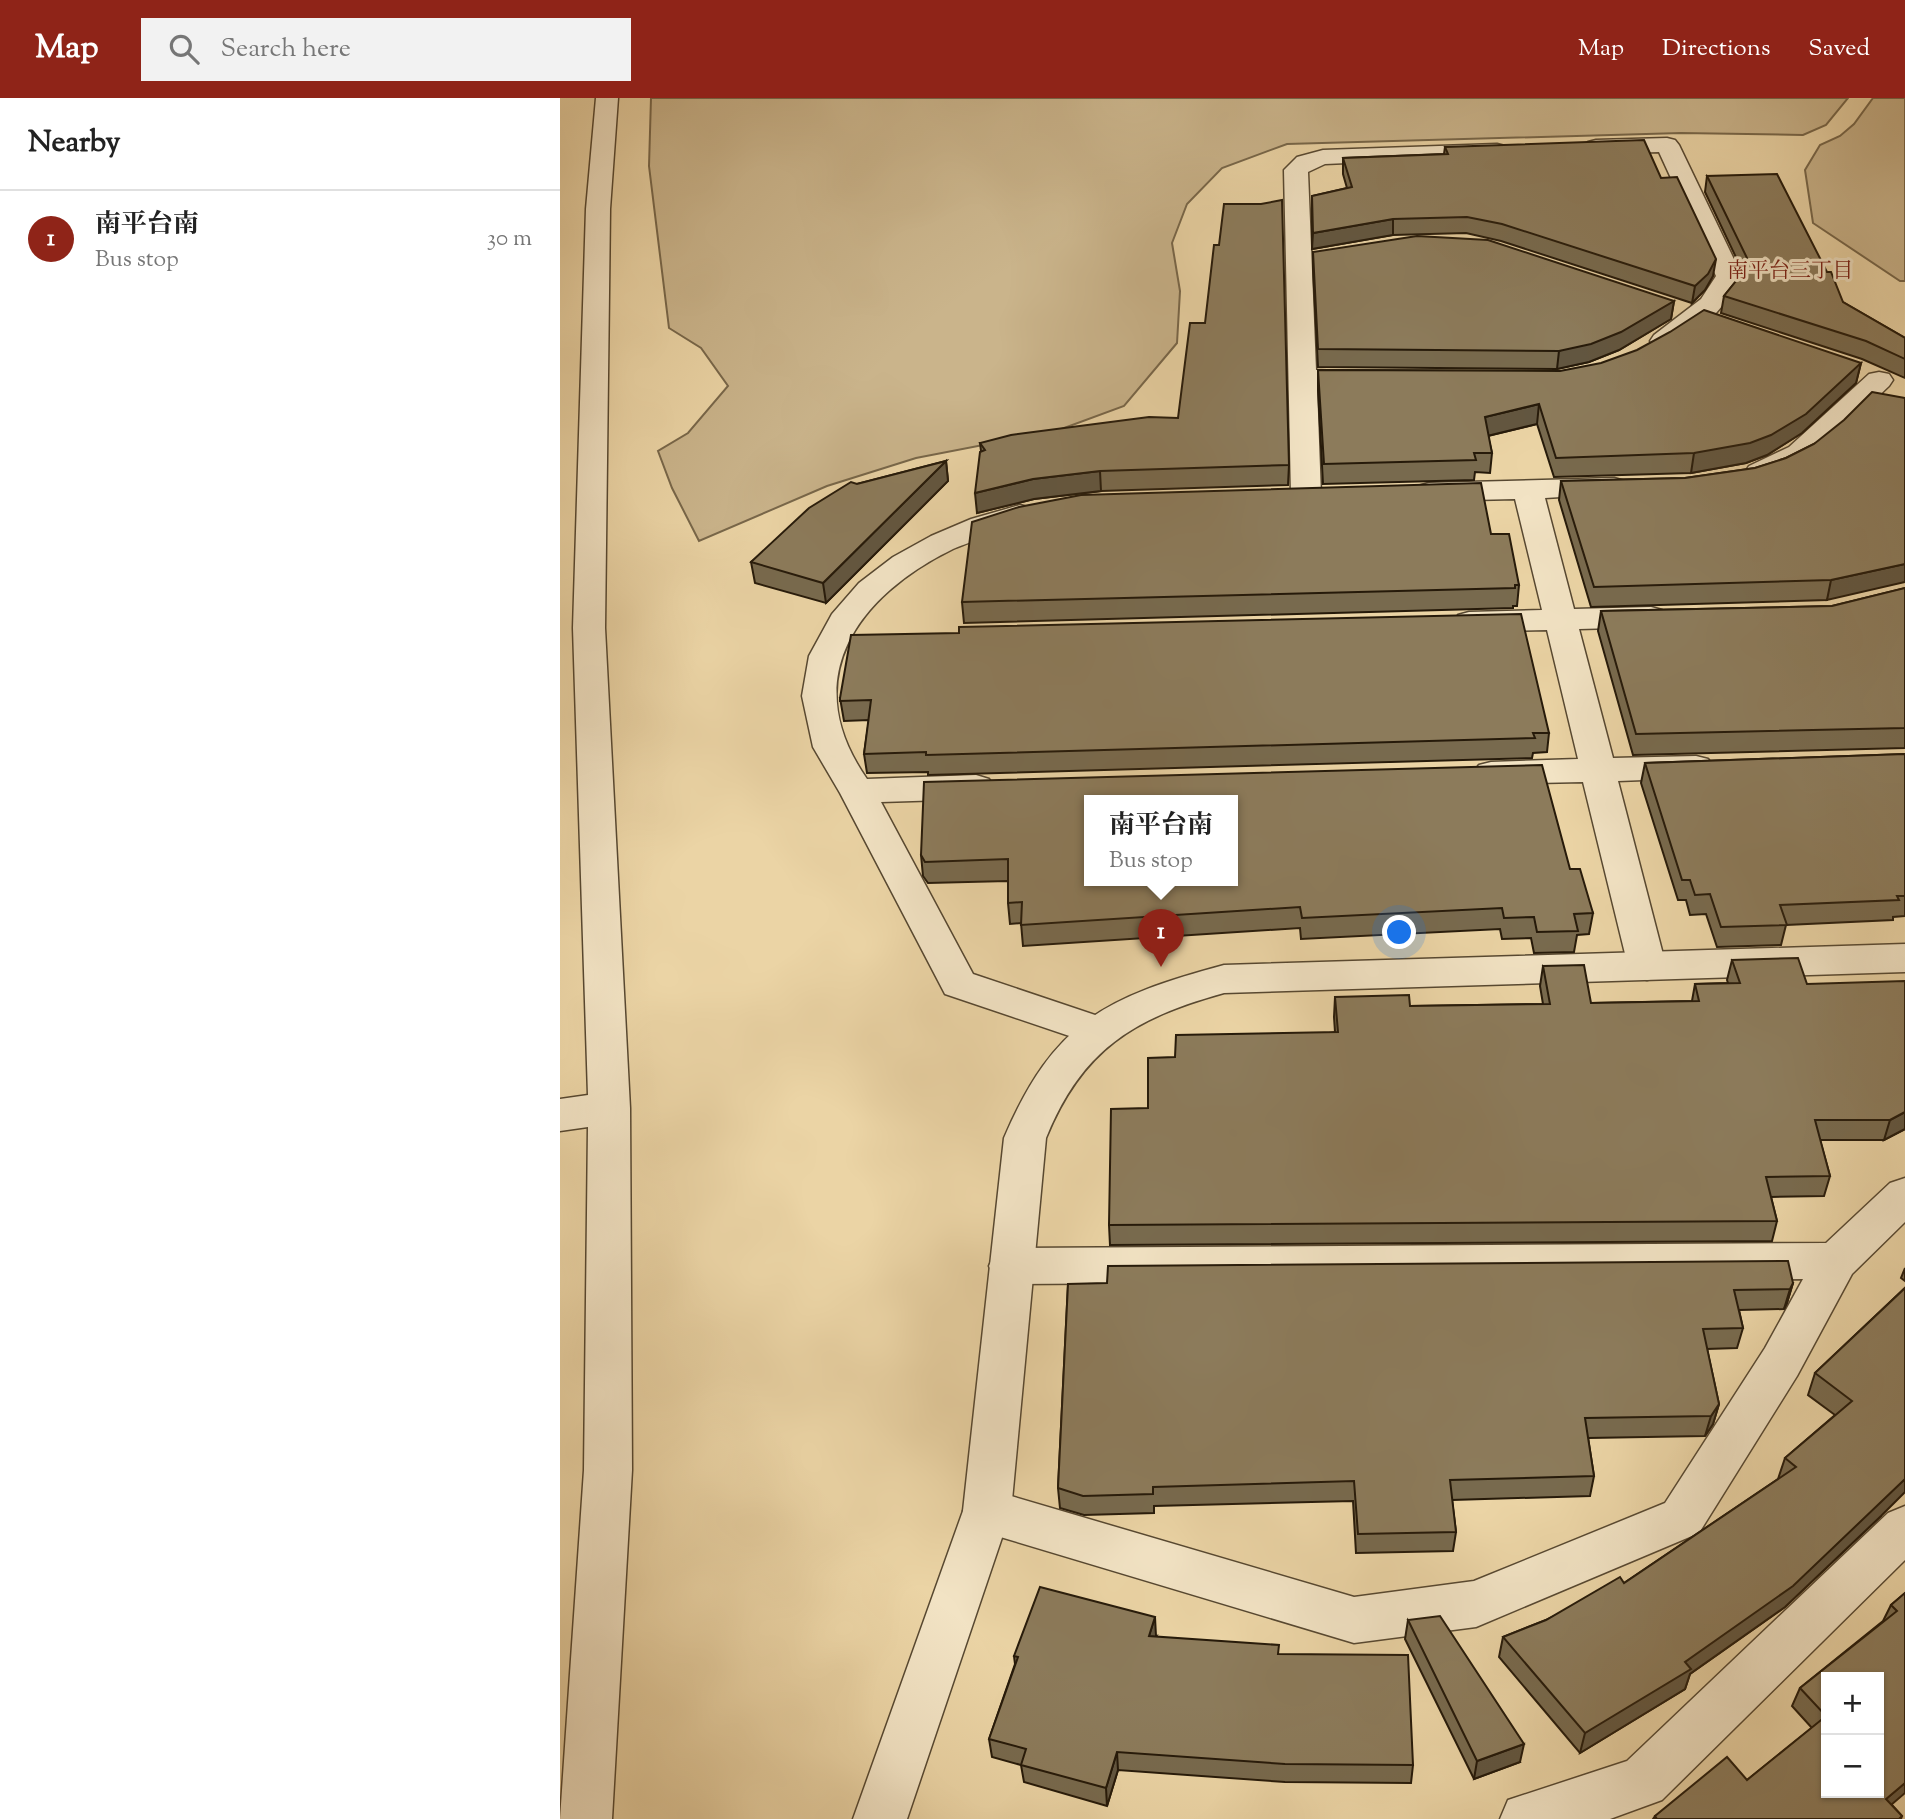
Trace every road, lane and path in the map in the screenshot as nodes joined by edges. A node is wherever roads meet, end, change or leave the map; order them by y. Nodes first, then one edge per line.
1 (607, 98) edge
2 (1571, 148) edge
3 (1516, 150) edge
4 (1641, 357) edge
5 (1851, 367) edge
6 (1301, 378) junction
7 (1395, 379) edge
8 (1892, 386) edge
9 (1728, 480) edge
10 (1636, 486) edge
11 (1528, 489) junction
12 (1403, 492) edge
13 (1306, 495) edge
14 (1054, 507) edge
15 (1681, 617) edge
16 (1561, 620) junction
17 (1435, 623) edge
18 (1724, 766) edge
19 (1598, 770) junction
20 (1458, 774) edge
21 (1011, 786) edge
22 (857, 791) junction
23 (1905, 958) edge
24 (1647, 966) junction
25 (1099, 1031) junction
26 (609, 1108) junction
27 (560, 1115) edge
28 (1905, 1195) edge
29 (1836, 1261) junction
30 (1011, 1266) junction
31 (987, 1511) junction
32 (1905, 1528) edge
33 (584, 1819) edge
34 (880, 1819) edge
35 (1527, 1819) edge

1 - 26 street
2 - 4 street
3 - 6 street
5 - 8 street
6 - 7 street
6 - 13 street
8 - 9 street
10 - 11 street
11 - 12 street
11 - 16 street
14 - 22 street
15 - 16 street
16 - 17 street
16 - 19 street
18 - 19 street
19 - 20 street
19 - 24 street
21 - 22 street
22 - 25 street
23 - 24 street
24 - 25 street
25 - 30 street
26 - 27 street
26 - 33 street
28 - 29 street
29 - 30 street
29 - 31 street
30 - 31 street
31 - 34 street
32 - 35 street

